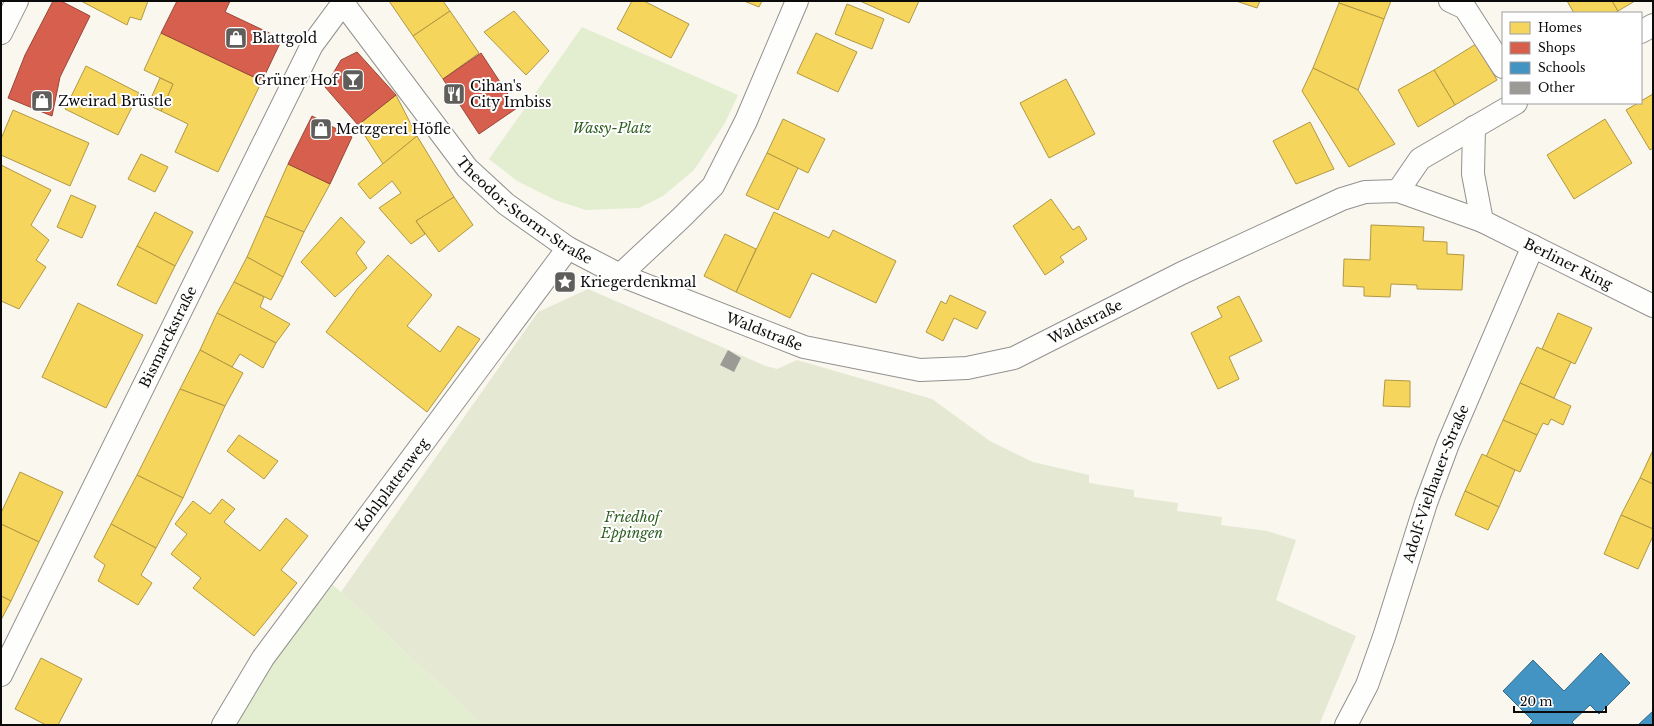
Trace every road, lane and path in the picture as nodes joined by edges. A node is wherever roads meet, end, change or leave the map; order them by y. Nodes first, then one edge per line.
1 (18, 1) edge
2 (797, 1) edge
3 (1450, 1) edge
4 (342, 2) edge
5 (1653, 25) edge
6 (1642, 31) edge
7 (1, 33) edge
8 (1502, 65) edge
9 (1514, 104) edge
10 (1474, 127) junction
11 (1398, 191) junction
12 (1482, 221) junction
13 (1533, 246) junction
14 (568, 248) junction
15 (620, 275) junction
16 (1653, 306) edge
17 (1, 675) edge
18 (223, 725) edge
19 (1346, 725) edge

1 - 7 street
2 - 15 street
3 - 8 street
4 - 14 street, Theodor-Storm-Straße
4 - 17 street, Bismarckstraße
5 - 6 street
9 - 10 street
10 - 11 street
10 - 12 street
11 - 12 street, Berliner Ring
11 - 15 street, Waldstraße
12 - 13 street, Berliner Ring
13 - 16 street, Berliner Ring
13 - 19 street, Adolf-Vielhauer-Straße
14 - 15 street, Theodor-Storm-Straße
14 - 18 street, Kohlplattenweg

